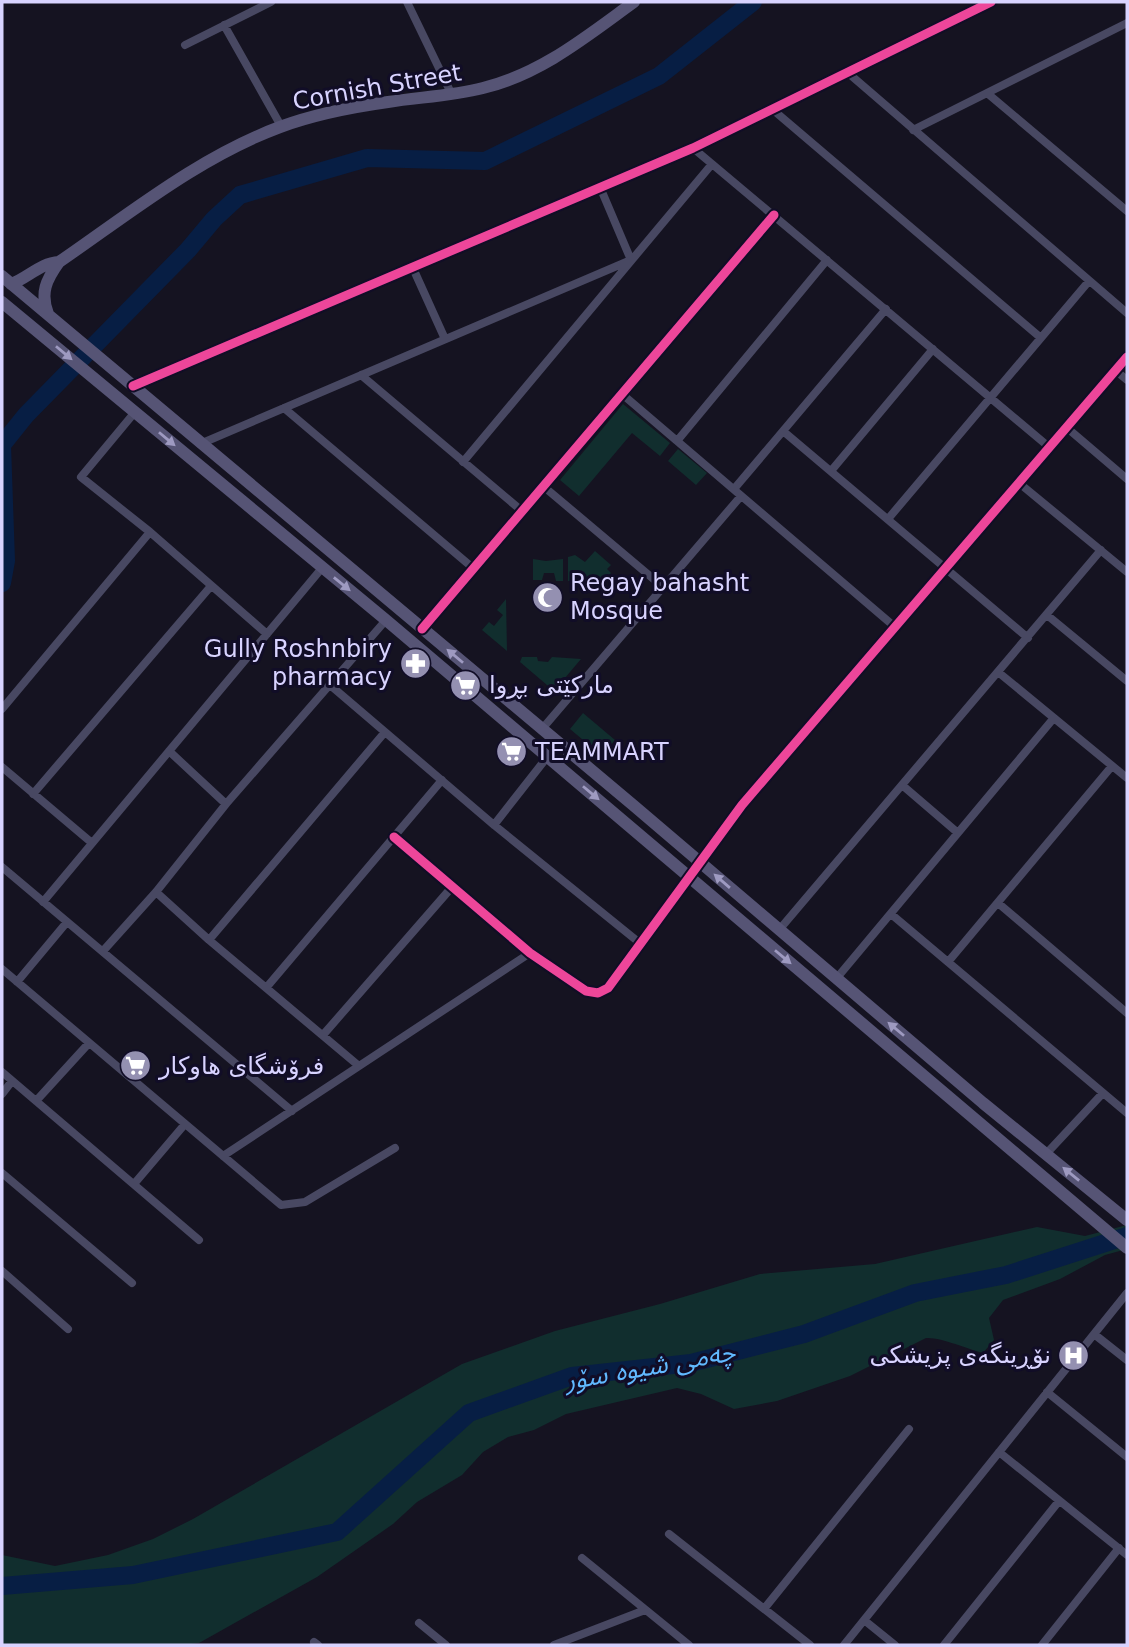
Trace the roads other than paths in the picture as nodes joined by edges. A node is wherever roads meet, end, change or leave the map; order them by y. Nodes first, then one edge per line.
1 (271, 2) edge
2 (407, 2) edge
3 (634, 2) edge
4 (991, 2) edge
5 (1127, 23) edge
6 (224, 25) junction
7 (185, 45) dead end
8 (847, 72) junction
9 (987, 93) junction
10 (452, 95) junction
11 (772, 109) junction
12 (281, 127) junction
13 (913, 130) junction
14 (693, 148) junction
15 (712, 164) junction
16 (600, 187) junction
17 (1127, 212) edge
18 (774, 215) junction
19 (631, 260) junction
20 (827, 260) junction
21 (58, 262) junction
22 (412, 266) junction
23 (6, 280) edge
24 (1089, 281) junction
25 (2, 302) edge
26 (886, 309) junction
27 (1127, 313) edge
28 (48, 314) junction
29 (1041, 338) junction
30 (445, 340) junction
31 (933, 349) junction
32 (1127, 357) edge
33 (1115, 370) junction
34 (361, 375) junction
35 (1127, 380) edge
36 (134, 386) junction
37 (114, 394) junction
38 (622, 394) junction
39 (990, 398) junction
40 (284, 408) junction
41 (135, 412) junction
42 (1066, 427) junction
43 (783, 431) junction
44 (677, 441) junction
45 (200, 444) junction
46 (1049, 447) junction
47 (463, 462) junction
48 (831, 471) junction
49 (1127, 479) edge
50 (1019, 483) junction
51 (543, 486) junction
52 (737, 493) junction
53 (522, 511) junction
54 (888, 519) junction
55 (150, 532) junction
56 (1101, 550) junction
57 (322, 568) junction
58 (473, 568) junction
59 (946, 568) junction
60 (1127, 572) edge
61 (211, 586) junction
62 (663, 587) junction
63 (1047, 615) junction
64 (386, 620) junction
65 (895, 627) junction
66 (422, 629) junction
67 (267, 634) junction
68 (1028, 638) junction
69 (998, 672) junction
70 (1127, 681) edge
71 (330, 685) junction
72 (2, 709) edge
73 (1053, 719) junction
74 (542, 729) junction
75 (385, 732) junction
76 (169, 751) junction
77 (548, 756) junction
78 (1112, 766) junction
79 (2, 767) edge
80 (1127, 779) edge
81 (442, 780) junction
82 (902, 785) junction
83 (33, 794) junction
84 (226, 804) junction
85 (494, 825) junction
86 (958, 833) junction
87 (394, 837) junction
88 (92, 843) junction
89 (699, 862) junction
90 (2, 867) edge
91 (688, 876) junction
92 (452, 887) junction
93 (156, 892) junction
94 (43, 902) junction
95 (998, 903) junction
96 (891, 914) junction
97 (67, 922) junction
98 (779, 930) junction
99 (209, 940) junction
100 (641, 944) junction
101 (103, 951) junction
102 (530, 953) junction
103 (948, 962) junction
104 (2, 969) edge
105 (836, 979) junction
106 (17, 982) junction
107 (266, 988) junction
108 (1127, 1013) edge
109 (323, 1035) junction
110 (89, 1043) junction
111 (359, 1066) junction
112 (2, 1072) edge
113 (12, 1081) junction
114 (1103, 1093) junction
115 (2, 1094) edge
116 (36, 1101) junction
117 (292, 1111) junction
118 (1127, 1113) edge
119 (185, 1124) junction
120 (395, 1148) dead end
121 (1046, 1154) junction
122 (223, 1156) junction
123 (2, 1173) edge
124 (134, 1184) junction
125 (1124, 1215) edge
126 (199, 1240) dead end
127 (1127, 1248) edge
128 (2, 1271) edge
129 (132, 1283) dead end
130 (1127, 1293) edge
131 (68, 1329) dead end
132 (1094, 1334) junction
133 (1127, 1360) edge
134 (1047, 1392) junction
135 (909, 1429) dead end
136 (999, 1452) junction
137 (1127, 1457) edge
138 (1059, 1501) junction
139 (668, 1534) dead end
140 (1119, 1548) junction
141 (1127, 1555) edge
142 (582, 1558) dead end
143 (764, 1609) junction
144 (645, 1610) junction
145 (864, 1620) junction
146 (419, 1623) dead end
147 (567, 1643) edge
148 (1047, 1643) edge
149 (446, 1645) edge
150 (554, 1645) edge
151 (690, 1645) edge
152 (810, 1645) edge
153 (844, 1645) edge
154 (895, 1645) edge
155 (944, 1645) edge

1 - 6 street
2 - 10 street
3 - 10 main road, Cornish Street
4 - 8 street
5 - 9 street
6 - 7 street
6 - 12 street
8 - 11 street
8 - 13 street
9 - 13 street
9 - 17 street
10 - 12 main road, Cornish Street
11 - 14 street
11 - 29 street
12 - 21 main road, Cornish Street
13 - 24 street
14 - 15 street
14 - 16 street
15 - 18 street
15 - 19 street
16 - 19 street
16 - 22 street
18 - 20 street
18 - 38 street
19 - 30 street
19 - 47 street
20 - 26 street
20 - 44 street
21 - 23 main road, Cornish Street
21 - 28 main road
22 - 30 street
22 - 36 street
23 - 28 main road
24 - 27 street
24 - 29 street
25 -> 37 main road
26 - 31 street
26 - 43 street
28 - 36 main road
29 - 39 street
30 - 34 street
31 - 39 street
31 - 48 street
32 - 33 street
33 - 35 street
33 - 42 street
34 - 40 street
34 - 47 street
36 - 37 main road
36 - 45 main road
37 - 41 main road
38 - 44 street
38 - 51 street
39 - 46 street
39 - 54 street
40 - 45 street
40 - 58 street
41 - 55 street
41 -> 57 main road
42 - 46 street
42 - 49 street
43 - 48 street
43 - 52 street
44 - 52 street
45 - 66 main road
46 - 50 street
47 - 53 street
48 - 54 street
50 - 56 street
50 - 59 street
51 - 53 street
51 - 62 street
52 - 62 street
52 - 65 street
53 - 58 street
54 - 59 street
55 - 61 street
55 - 72 street
56 - 60 street
56 - 63 street
57 -> 64 main road
57 - 67 street
58 - 66 street
59 - 65 street
59 - 68 street
61 - 67 street
61 - 83 street
62 - 74 street
63 - 68 street
63 - 70 street
64 - 71 street
64 - 77 main road
65 - 89 street
74 -> 66 main road
67 - 76 street
68 - 69 street
69 - 73 street
69 - 82 street
71 - 75 street
71 - 84 street
73 - 78 street
73 - 86 street
74 - 89 main road
75 - 81 street
75 - 99 street
76 - 84 street
76 - 88 street
77 - 85 street
77 -> 91 main road
78 - 80 street
78 - 95 street
79 - 83 street
81 - 85 street
81 - 87 street
82 - 86 street
82 - 98 street
83 - 88 street
84 - 93 street
85 - 100 street
86 - 96 street
87 - 92 street
87 - 107 street
88 - 94 street
89 - 91 street
98 -> 89 main road
90 - 94 street
91 - 100 street
91 -> 127 main road
92 - 102 street
92 - 109 street
93 - 99 street
93 - 101 street
94 - 97 street
95 - 103 street
95 - 108 street
96 - 103 street
96 - 105 street
97 - 101 street
97 - 106 street
98 - 105 main road
99 - 107 street
100 - 102 street
101 - 117 street
102 - 111 street
103 - 114 street
104 - 106 street
121 -> 105 main road
106 - 110 street
107 - 109 street
109 - 111 street
110 - 116 street
110 - 119 street
111 - 117 street
112 - 113 street
113 - 115 street
113 - 116 street
114 - 118 street
114 - 121 street
116 - 124 street
117 - 122 street
119 - 122 street
119 - 124 street
120 - 122 street
125 -> 121 main road
123 - 129 street
124 - 126 street
128 - 131 street
130 - 132 street
132 - 133 street
132 - 134 street
134 - 136 street
134 - 137 street
135 - 143 street
136 - 138 street
136 - 145 street
138 - 140 street
138 - 155 street
139 - 143 street
140 - 141 street
140 - 148 street
142 - 144 street
143 - 152 street
144 - 147 street
144 - 151 street
145 - 153 street
145 - 154 street
146 - 149 street
147 - 150 street

